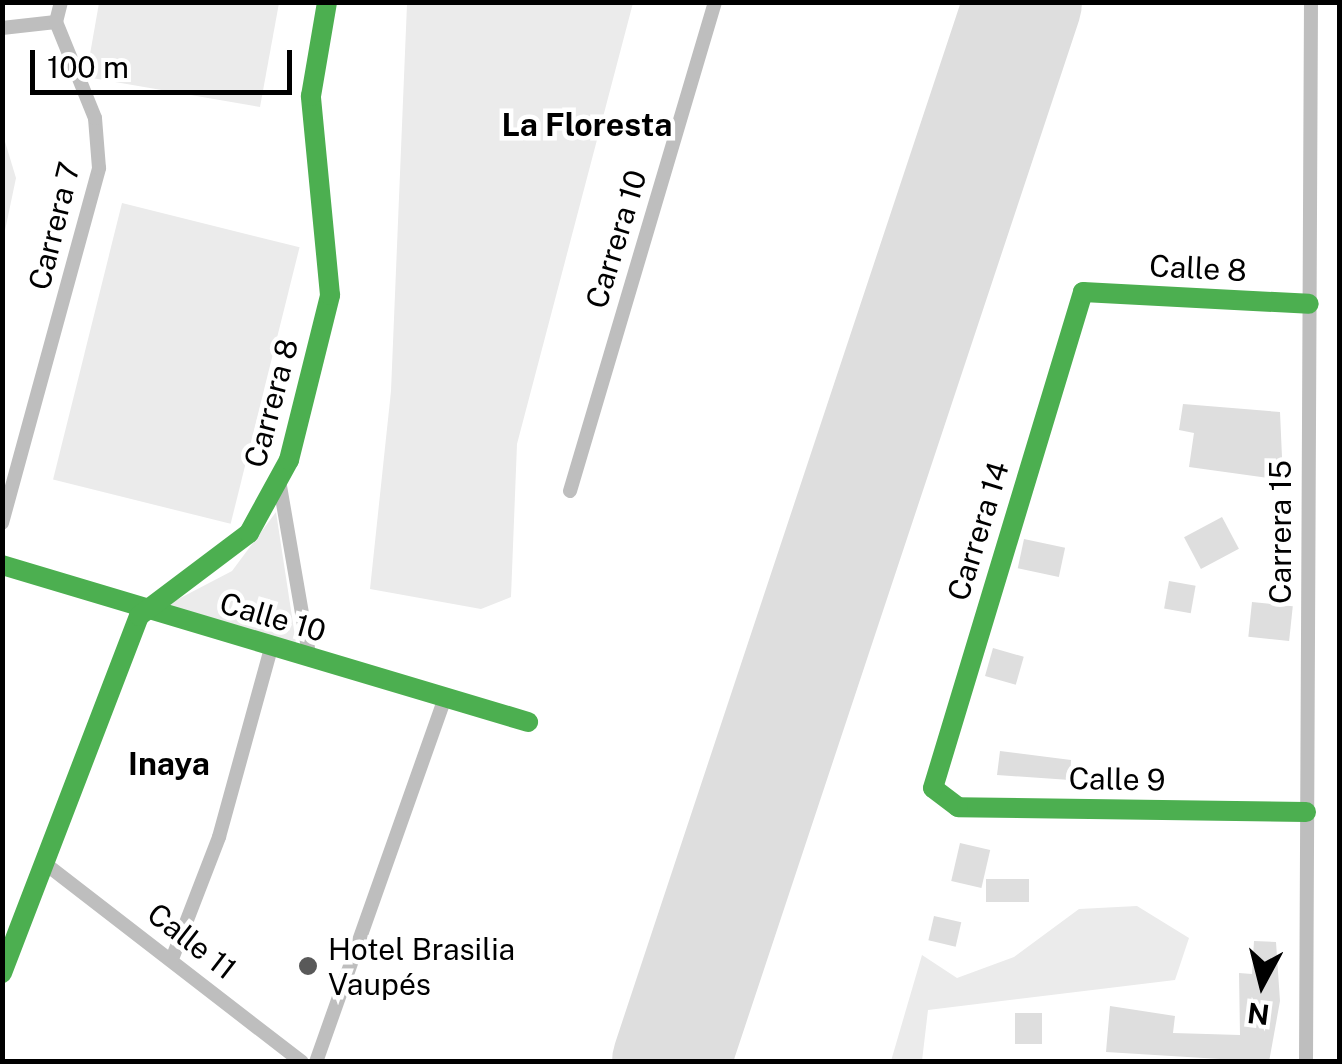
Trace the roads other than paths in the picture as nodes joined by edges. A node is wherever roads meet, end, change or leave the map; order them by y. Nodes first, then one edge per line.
1 (61, 2) edge
2 (327, 2) edge
3 (715, 2) edge
4 (1311, 2) edge
5 (56, 22) junction
6 (2, 28) edge
7 (1083, 292) joint
8 (1309, 304) junction
9 (280, 486) junction
10 (570, 490) dead end
11 (2, 523) edge
12 (2, 565) edge
13 (144, 610) junction
14 (271, 648) junction
15 (310, 659) junction
16 (445, 698) junction
17 (528, 722) dead end
18 (933, 788) joint
19 (1306, 812) junction
20 (47, 865) junction
21 (11, 930) edge
22 (172, 959) junction
23 (2, 973) edge
24 (302, 1062) edge
25 (316, 1062) edge
26 (1306, 1062) edge

1 - 5 street
2 - 9 street, Carrera 8
3 - 10 street, Carrera 10
4 - 8 street, Carrera 15
5 - 6 street
5 - 11 street, Carrera 7
7 - 8 street, Calle 8
7 - 18 street, Carrera 14
8 - 19 street, Carrera 15
9 - 13 street, Carrera 8
9 - 15 street
12 - 13 street, Calle 10
13 - 14 street, Calle 10
13 - 20 street
14 - 15 street, Calle 10
14 - 22 street
15 - 16 street, Calle 10
16 - 17 street, Calle 10
16 - 25 street
18 - 19 street, Calle 9
19 - 26 street, Carrera 15
20 - 21 street
20 - 22 street, Calle 11
21 - 23 street
22 - 24 street, Calle 11

